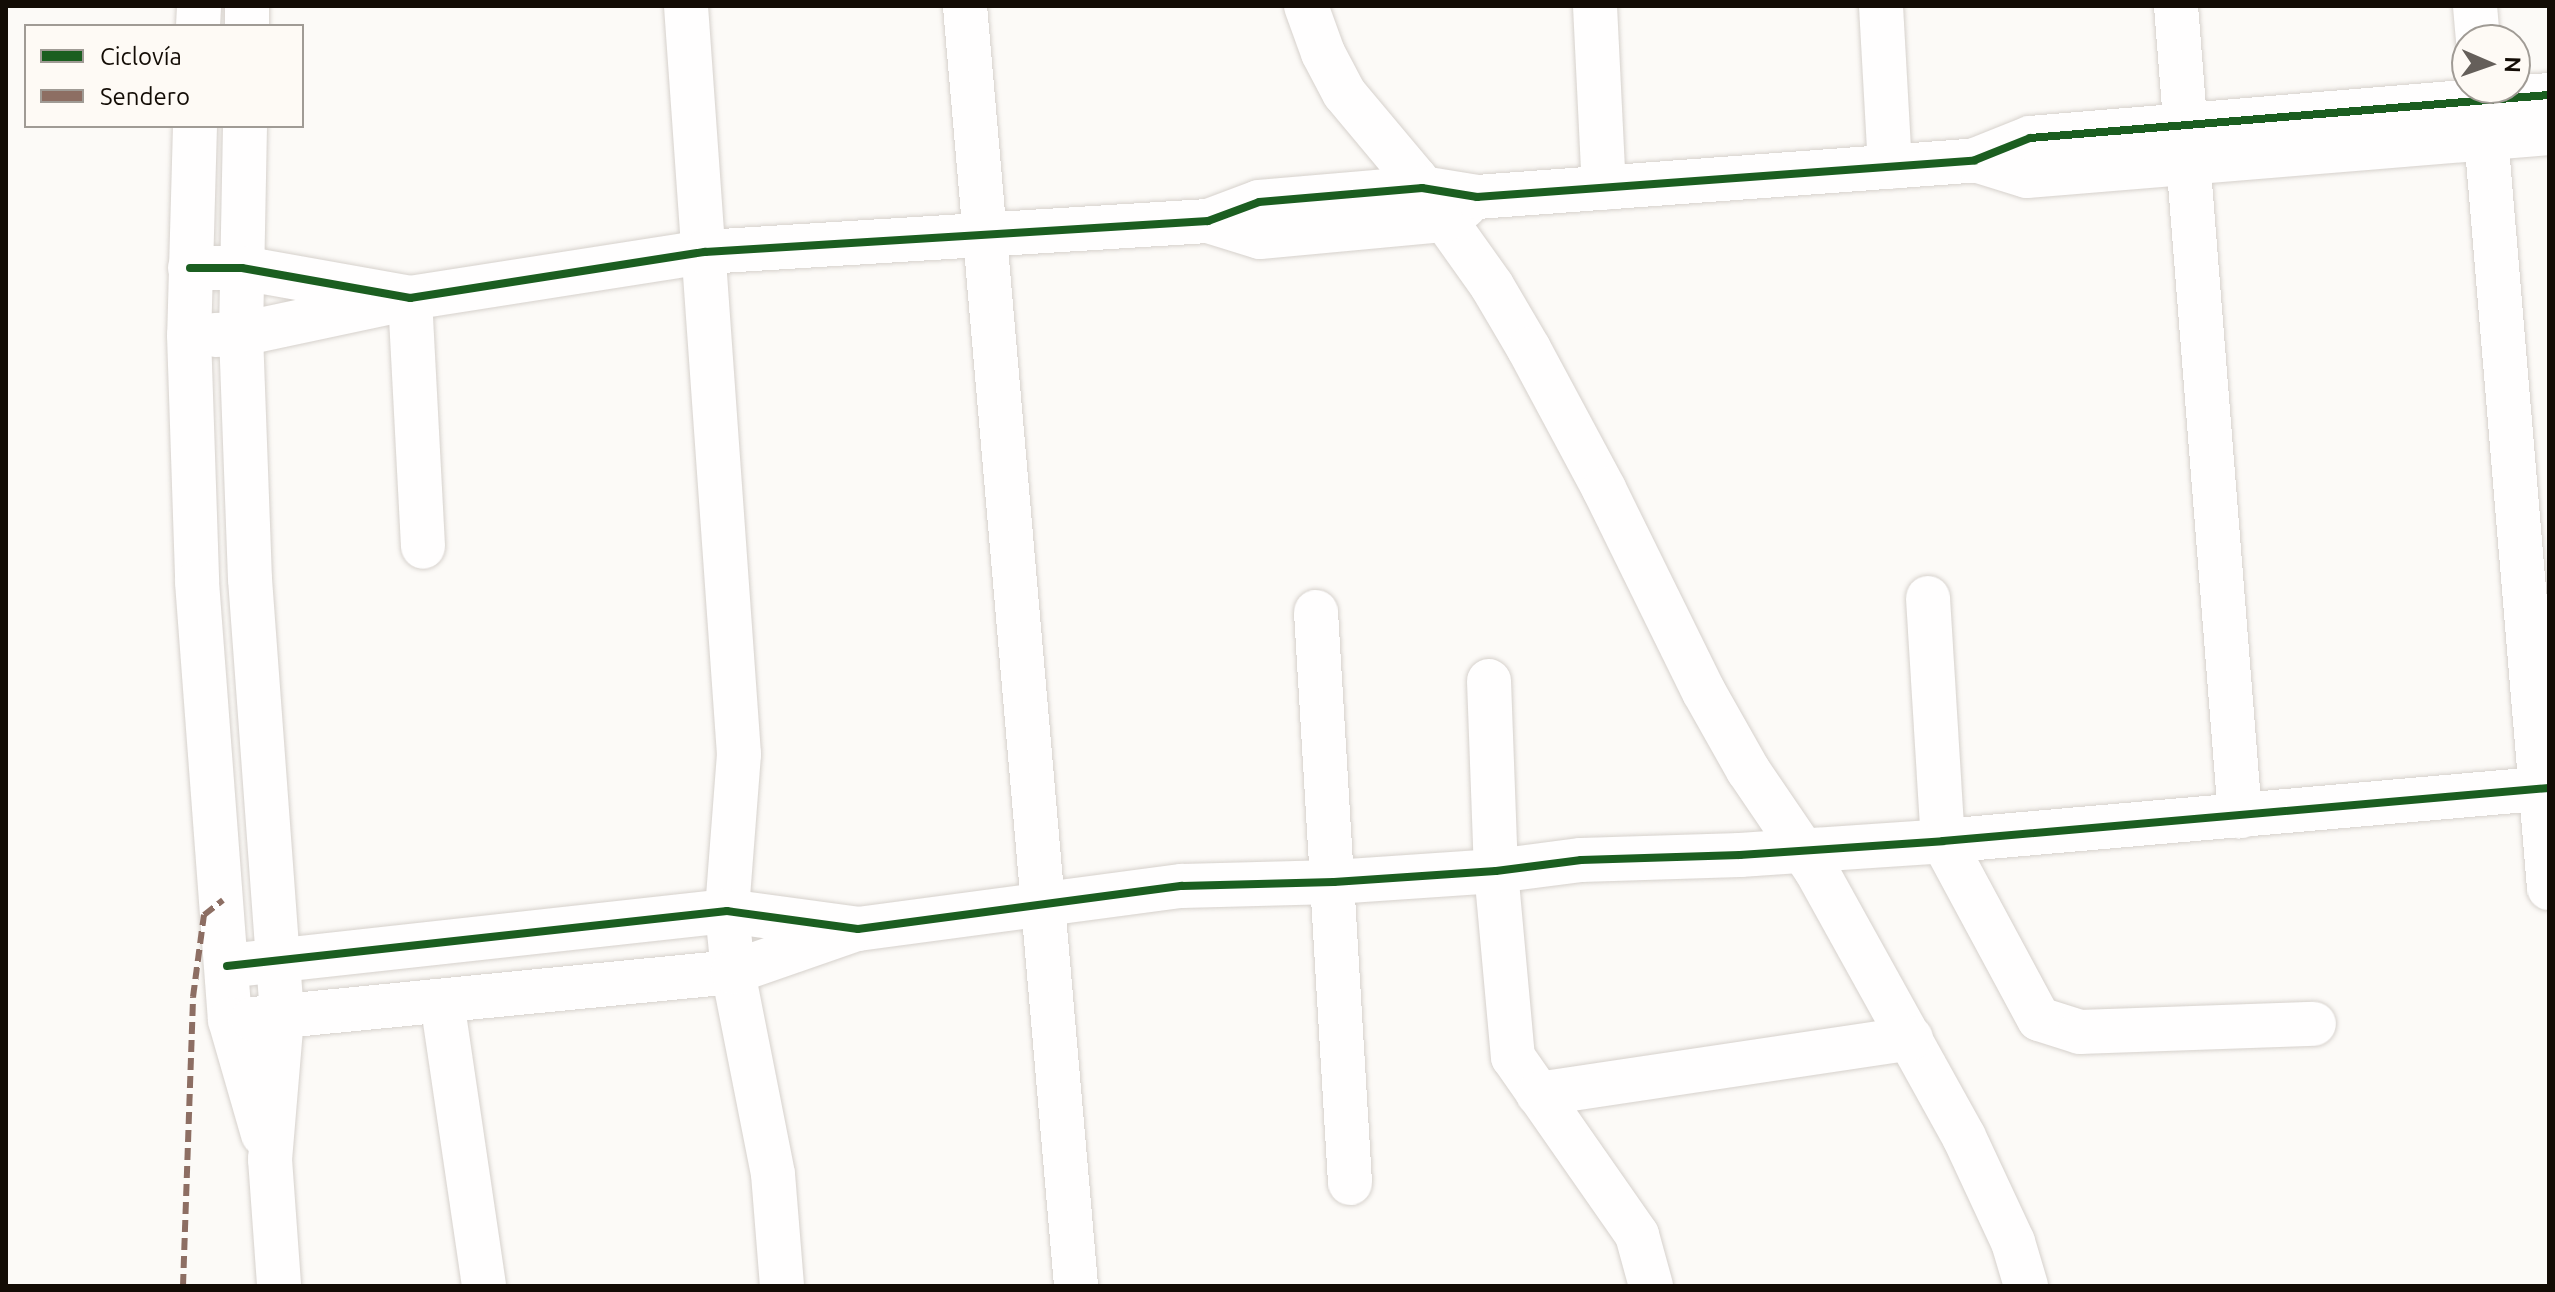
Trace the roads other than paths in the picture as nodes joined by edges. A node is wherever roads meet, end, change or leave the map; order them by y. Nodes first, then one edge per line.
1 (686, 6) edge
2 (965, 6) edge
3 (1306, 6) edge
4 (1595, 6) edge
5 (1881, 6) edge
6 (2176, 6) edge
7 (2549, 95) edge
8 (2483, 109) edge
9 (195, 128) edge
10 (245, 128) edge
11 (2549, 133) edge
12 (2186, 144) junction
13 (1890, 167) junction
14 (1604, 188) junction
15 (1448, 202) junction
16 (985, 235) junction
17 (705, 252) junction
18 (190, 268) junction
19 (242, 268) junction
20 (410, 298) junction
21 (241, 334) junction
22 (189, 335) junction
23 (423, 547) dead end
24 (250, 579) junction
25 (197, 582) junction
26 (1928, 598) dead end
27 (1316, 612) dead end
28 (1489, 681) dead end
29 (2545, 789) edge
30 (2240, 816) junction
31 (1943, 841) junction
32 (1802, 851) junction
33 (1496, 871) junction
34 (1334, 882) junction
35 (2549, 888) edge
36 (1043, 904) junction
37 (727, 911) junction
38 (858, 929) junction
39 (278, 962) junction
40 (227, 966) junction
41 (733, 972) junction
42 (442, 1001) junction
43 (282, 1017) junction
44 (230, 1020) junction
45 (2314, 1024) dead end
46 (1911, 1038) junction
47 (1538, 1094) junction
48 (270, 1159) junction
49 (1350, 1183) dead end
50 (2026, 1285) edge
51 (279, 1286) edge
52 (484, 1286) edge
53 (782, 1286) edge
54 (1076, 1286) edge
55 (1651, 1286) edge

1 - 17 street
2 - 16 street
3 - 15 street
4 - 14 street
5 - 13 street
6 - 12 street
7 - 8 street
8 - 11 street
8 - 12 street
8 - 29 street
9 - 18 street
10 - 19 street
12 - 13 street
12 - 30 street
13 - 14 street
14 - 15 street
15 - 16 street
15 - 32 street
16 - 17 street
16 - 36 street
17 - 20 street
17 - 37 street
18 - 19 street
18 - 22 street
19 - 20 street
19 - 21 street
20 - 21 street
20 - 23 street
21 - 22 street
21 - 24 street
22 - 25 street
24 - 25 street
24 - 39 street
25 - 40 street
26 - 31 street
27 - 34 street
28 - 33 street
29 - 30 street
29 - 35 street
30 - 31 street
31 - 32 street
31 - 45 street
32 - 33 street
32 - 46 street
33 - 34 street
33 - 47 street
34 - 36 street
34 - 49 street
36 - 38 street
36 - 54 street
37 - 38 street
37 - 39 street
37 - 41 street
38 - 41 street
39 - 40 street
39 - 43 street
40 - 44 street
41 - 42 street
41 - 53 street
42 - 43 street
42 - 52 street
43 - 44 street
43 - 48 street
44 - 48 street
46 - 47 street
46 - 50 street
47 - 55 street
48 - 51 street

